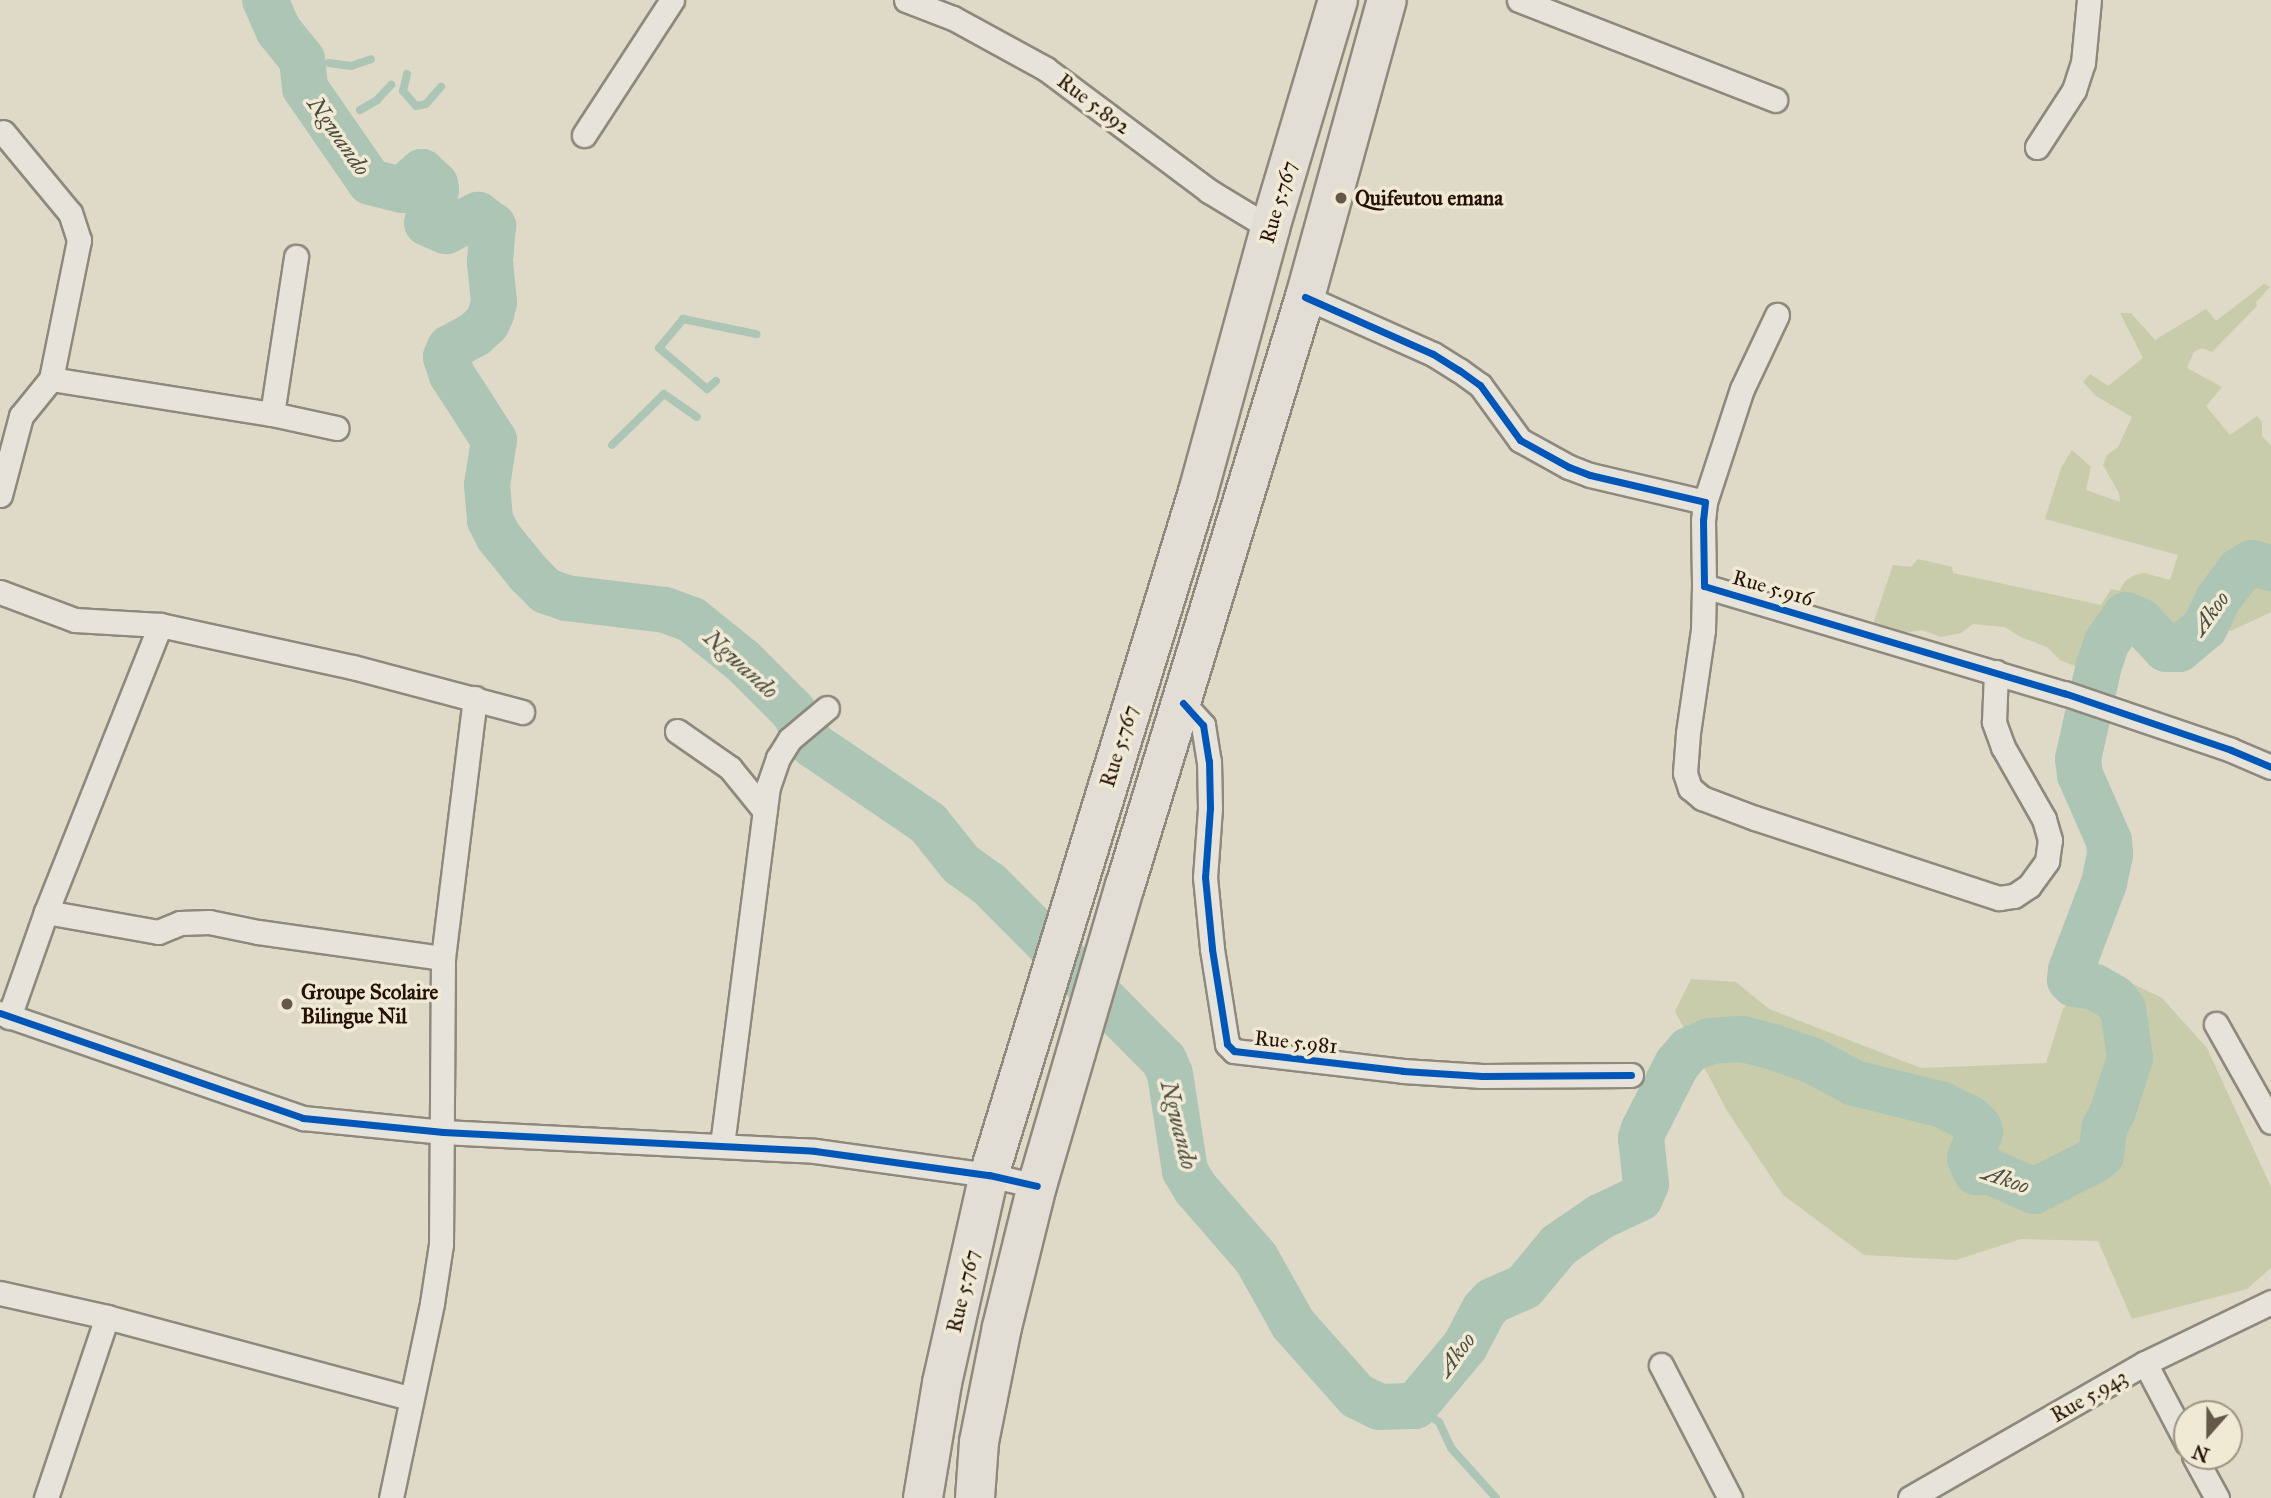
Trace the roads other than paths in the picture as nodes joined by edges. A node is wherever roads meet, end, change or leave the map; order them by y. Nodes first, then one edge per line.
1 (672, 0) edge
2 (906, 0) edge
3 (1338, 0) edge
4 (1387, 0) edge
5 (1519, 0) edge
6 (2089, 0) edge
7 (1775, 100) dead end
8 (2, 132) dead end
9 (584, 135) dead end
10 (2037, 147) dead end
11 (1270, 228) junction
12 (296, 257) dead end
13 (1305, 298) junction
14 (1777, 315) dead end
15 (51, 379) junction
16 (272, 414) junction
17 (336, 428) dead end
18 (0, 495) edge
19 (1705, 502) junction
20 (1704, 586) junction
21 (0, 592) edge
22 (160, 625) junction
23 (1996, 672) junction
24 (475, 698) junction
25 (1183, 703) junction
26 (827, 708) dead end
27 (522, 712) dead end
28 (677, 731) dead end
29 (2271, 767) edge
30 (765, 811) junction
31 (46, 912) junction
32 (443, 957) junction
33 (5, 1015) edge
34 (2216, 1024) dead end
35 (1631, 1075) dead end
36 (2271, 1122) edge
37 (443, 1132) junction
38 (722, 1144) junction
39 (989, 1175) junction
40 (1037, 1186) junction
41 (0, 1293) edge
42 (2271, 1302) edge
43 (107, 1317) junction
44 (2145, 1363) junction
45 (1661, 1365) dead end
46 (410, 1398) junction
47 (2173, 1416) edge
48 (2202, 1470) edge
49 (1949, 1489) edge
50 (46, 1498) edge
51 (391, 1498) edge
52 (923, 1498) edge
53 (975, 1498) edge
54 (1730, 1498) edge
55 (1910, 1498) edge
56 (2217, 1498) edge

1 - 9 street
2 - 11 street, Rue 5.892
3 - 11 highway, Rue 5.767
4 - 13 highway
5 - 7 street
6 - 10 street
8 - 15 street
11 - 39 highway, Rue 5.767
12 - 16 street
13 - 19 street
13 - 25 highway
14 - 19 street, Rue 5.916
15 - 16 street
15 - 18 street
16 - 17 street
19 - 20 street, Rue 5.916
20 - 23 street, Rue 5.916
20 - 23 street
21 - 22 street
22 - 24 street
22 - 31 street
23 - 29 street, Rue 5.916
24 - 27 street
24 - 32 street
25 - 35 street, Rue 5.981
25 - 40 highway
26 - 30 street
28 - 30 street
30 - 38 street
31 - 32 street
31 - 33 street
32 - 37 street
33 - 37 street
34 - 36 street
37 - 38 street
37 - 46 street
38 - 39 street
39 - 40 street
39 - 52 highway, Rue 5.767
40 - 53 highway
41 - 43 street
42 - 44 street, Rue 5.943
43 - 46 street
43 - 50 street
44 - 47 street
44 - 49 street, Rue 5.943
45 - 54 street
46 - 51 street
48 - 56 street
49 - 55 street, Rue 5.943

